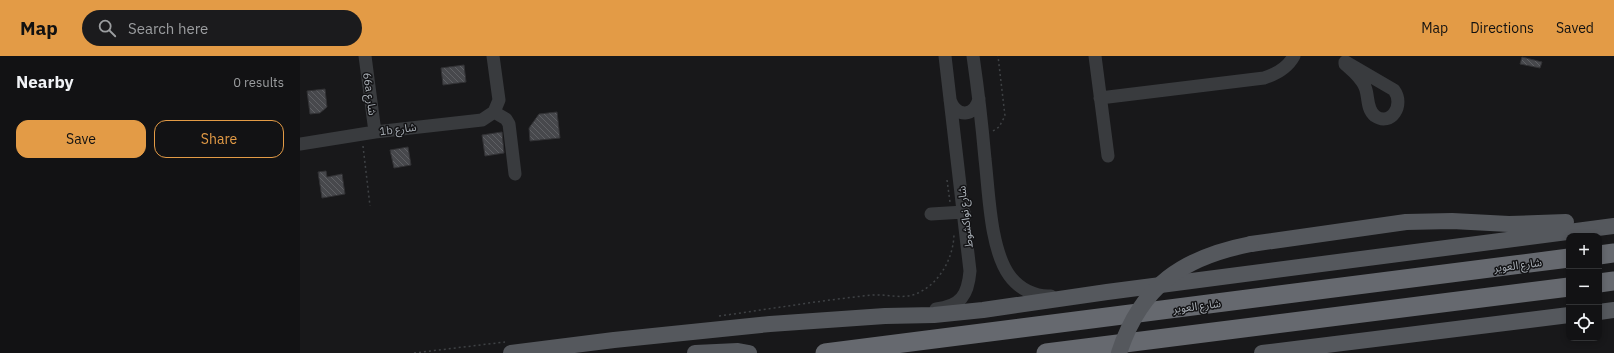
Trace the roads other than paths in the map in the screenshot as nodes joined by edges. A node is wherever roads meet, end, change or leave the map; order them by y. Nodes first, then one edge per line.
1 (365, 56) edge
2 (493, 56) edge
3 (945, 56) edge
4 (973, 56) edge
5 (1094, 56) edge
6 (1294, 56) edge
7 (1340, 59) edge
8 (1100, 98) junction
9 (979, 99) junction
10 (950, 100) junction
11 (494, 112) junction
12 (375, 132) junction
13 (300, 144) edge
14 (1108, 156) dead end
15 (515, 174) dead end
16 (964, 212) junction
17 (931, 214) dead end
18 (1614, 220) edge
19 (1614, 226) edge
20 (1614, 253) edge
21 (1602, 255) edge
22 (1566, 258) edge
23 (1614, 281) edge
24 (1602, 283) edge
25 (1566, 286) edge
26 (1107, 292) junction
27 (1614, 310) edge
28 (1602, 312) edge
29 (1566, 315) edge
30 (885, 316) junction
31 (1327, 346) junction
32 (511, 347) edge
33 (703, 352) edge
34 (749, 353) edge
35 (825, 353) edge
36 (1046, 353) edge
37 (1119, 353) edge
38 (1262, 353) edge
39 (1292, 353) edge

1 - 12 street, 66a شارع
2 - 11 street
3 - 10 street, شارع نواكشوط
4 - 9 street
5 - 8 street
6 - 8 street
7 - 7 street
8 - 14 street
9 - 10 street
9 - 26 street
10 - 16 street, شارع نواكشوط
11 - 12 street, 1b شارع
11 - 15 street
12 - 13 street, 1b شارع
16 - 17 street
16 - 30 street, شارع نواكشوط
18 - 37 main road, bridge
19 - 26 main road
20 - 21 highway
22 - 35 highway, شارع العوير
23 - 24 highway
25 - 36 highway
26 - 30 main road
27 - 28 main road
29 - 31 main road
30 - 32 main road
31 - 38 main road
31 - 39 street
33 - 34 main road

